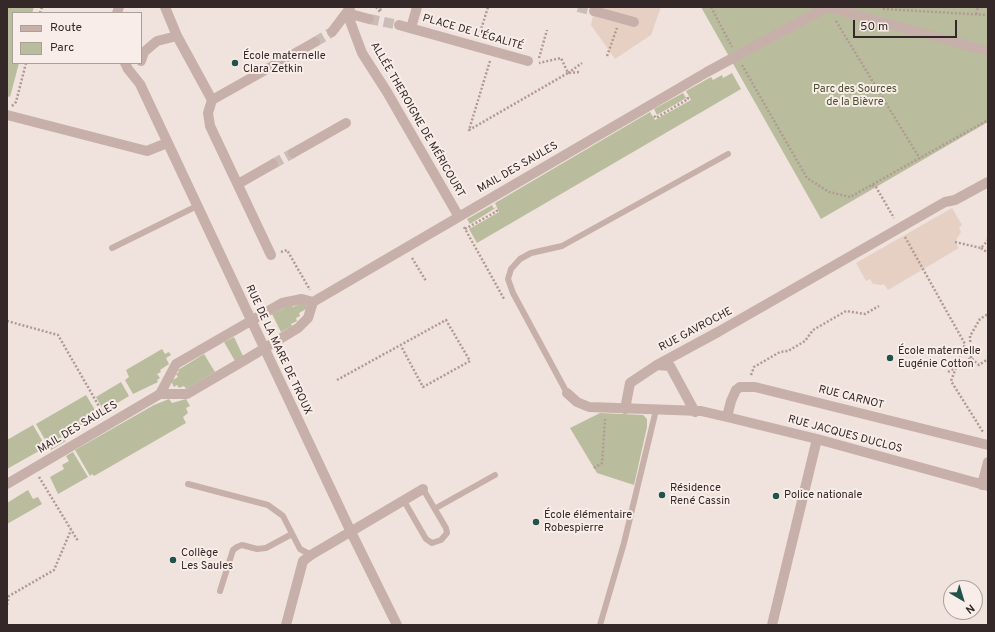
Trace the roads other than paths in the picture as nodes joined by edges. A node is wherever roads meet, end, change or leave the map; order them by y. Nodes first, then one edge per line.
1 (165, 7) edge
2 (417, 7) edge
3 (828, 8) edge
4 (349, 10) edge
5 (594, 11) dead end
6 (369, 19) tunnel mouth
7 (634, 22) dead end
8 (399, 25) tunnel mouth
9 (411, 28) junction
10 (332, 32) tunnel mouth
11 (177, 36) junction
12 (315, 42) tunnel mouth
13 (988, 51) edge
14 (142, 59) edge
15 (528, 61) road end
16 (126, 64) edge
17 (140, 64) edge
18 (140, 84) junction
19 (212, 100) junction
20 (7, 115) edge
21 (346, 123) dead end
22 (167, 143) junction
23 (293, 153) tunnel mouth
24 (728, 154) dead end
25 (272, 164) tunnel mouth
26 (988, 182) edge
27 (238, 184) junction
28 (197, 206) junction
29 (458, 217) junction
30 (112, 248) dead end
31 (271, 255) road end
32 (312, 302) junction
33 (251, 320) junction
34 (265, 348) junction
35 (657, 365) junction
36 (566, 393) joint
37 (160, 394) junction
38 (625, 409) junction
39 (656, 410) junction
40 (695, 412) junction
41 (727, 417) junction
42 (817, 439) junction
43 (988, 445) edge
44 (988, 462) edge
45 (495, 476) dead end
46 (7, 484) edge
47 (188, 484) dead end
48 (985, 486) edge
49 (423, 489) joint
50 (404, 501) junction
51 (436, 508) junction
52 (351, 532) junction
53 (292, 534) junction
54 (311, 555) junction
55 (220, 591) dead end
56 (286, 625) edge
57 (397, 625) edge
58 (600, 625) edge
59 (772, 625) edge

1 - 11 street
2 - 9 street
3 - 13 street
3 - 29 street, MAIL DES SAULES
4 - 6 street
4 - 10 street
4 - 29 street, ALLÉE THEROIGNE DE MÉRICOURT
5 - 7 street
8 - 9 street, PLACE DE L'ÉGALITÉ
9 - 15 street, PLACE DE L'ÉGALITÉ
11 - 14 street, RUE DE LA MARE DE TROUX
11 - 19 street
12 - 19 street
16 - 18 street, RUE DE LA MARE DE TROUX
17 - 18 street, RUE DE LA MARE DE TROUX
18 - 22 street, RUE DE LA MARE DE TROUX
19 - 27 street
20 - 22 street
21 - 23 street
22 - 28 street, RUE DE LA MARE DE TROUX
24 - 36 lane
25 - 27 street
26 - 35 street, RUE GAVROCHE
27 - 31 street
28 - 30 lane
28 - 33 street, RUE DE LA MARE DE TROUX
29 - 32 street, MAIL DES SAULES
32 - 33 street
32 - 34 street
33 - 34 street, RUE DE LA MARE DE TROUX
33 - 37 street
34 - 37 street
34 - 52 street, RUE DE LA MARE DE TROUX
35 - 38 street, RUE GAVROCHE
35 - 40 street
36 - 38 street
37 - 46 street, MAIL DES SAULES
38 - 39 street, RUE JACQUES DUCLOS
39 - 40 street, RUE JACQUES DUCLOS
39 - 58 lane
40 - 41 street, RUE JACQUES DUCLOS
41 - 42 street, RUE JACQUES DUCLOS
41 - 43 street, RUE CARNOT
42 - 48 street, RUE JACQUES DUCLOS
42 - 59 street
44 - 48 street
45 - 51 lane
47 - 53 lane
49 - 50 street
49 - 51 lane
50 - 51 lane
50 - 52 street
52 - 54 street
52 - 57 street, RUE DE LA MARE DE TROUX
53 - 54 lane
53 - 55 lane
54 - 56 street

